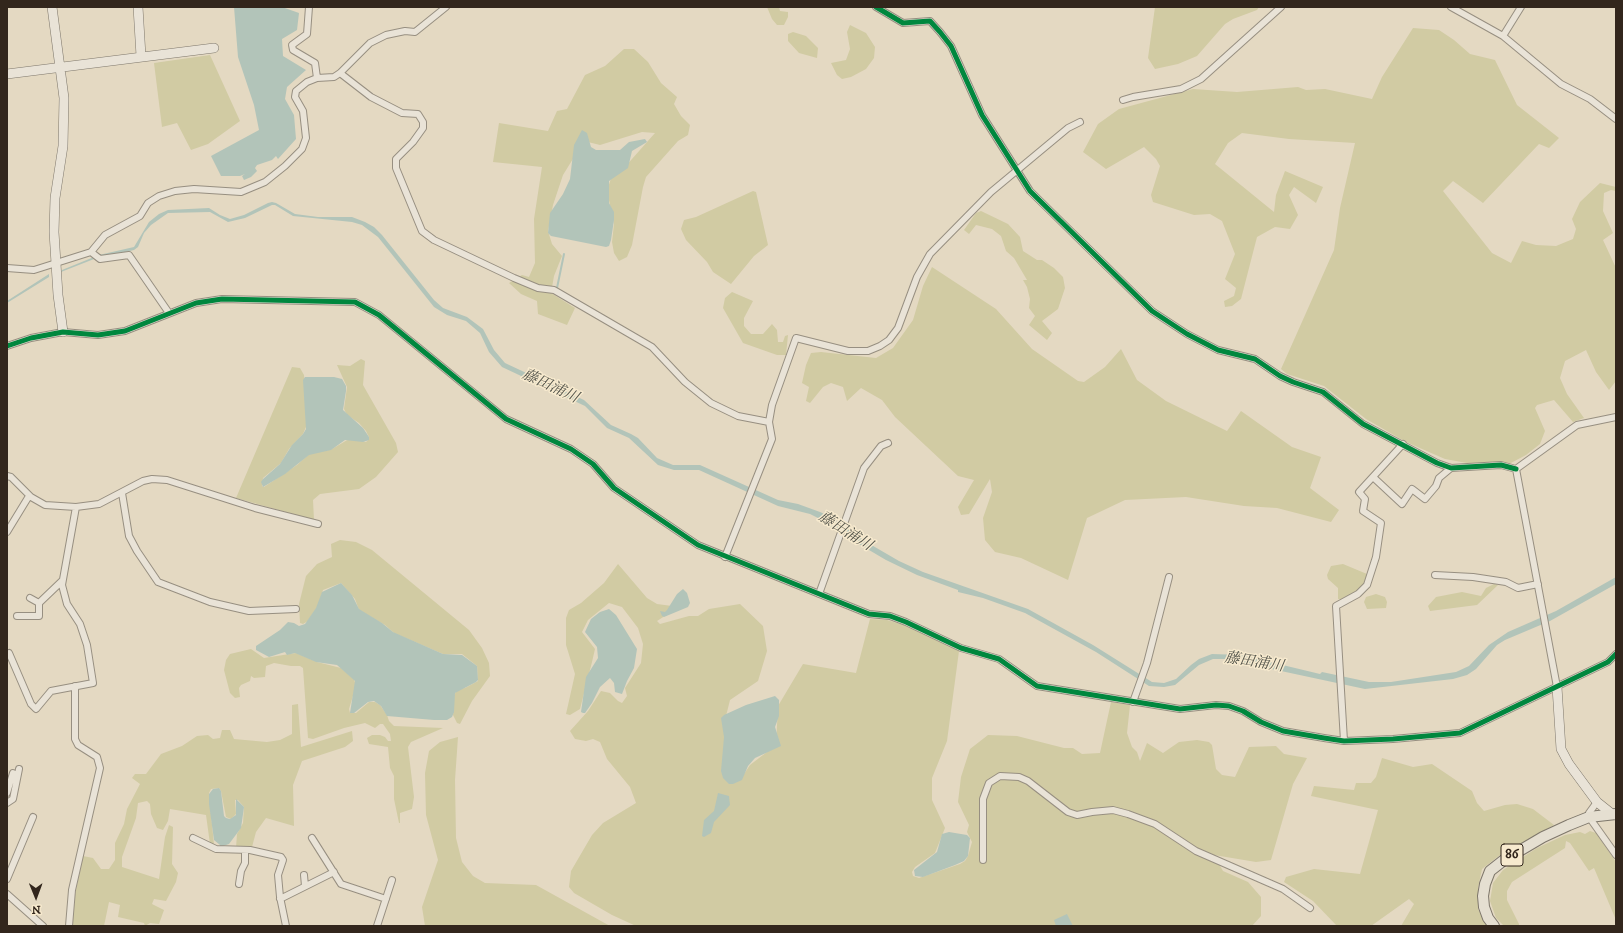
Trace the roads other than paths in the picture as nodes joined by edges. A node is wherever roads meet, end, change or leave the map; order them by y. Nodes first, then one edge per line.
1 (52, 7) edge
2 (138, 7) edge
3 (309, 7) edge
4 (446, 7) edge
5 (876, 7) edge
6 (1281, 7) edge
7 (1451, 7) edge
8 (1521, 7) edge
9 (1503, 36) junction
10 (214, 48) dead end
11 (142, 56) junction
12 (61, 67) junction
13 (340, 73) junction
14 (7, 74) edge
15 (317, 78) junction
16 (1123, 100) dead end
17 (1616, 119) edge
18 (1080, 122) dead end
19 (1016, 172) junction
20 (93, 253) junction
21 (55, 265) junction
22 (7, 268) edge
23 (169, 312) junction
24 (63, 332) junction
25 (7, 346) edge
26 (1616, 417) edge
27 (769, 422) junction
28 (888, 443) dead end
29 (1403, 444) junction
30 (1451, 468) junction
31 (1516, 469) junction
32 (7, 476) edge
33 (1373, 478) junction
34 (122, 493) junction
35 (29, 496) junction
36 (76, 508) junction
37 (318, 524) dead end
38 (7, 532) edge
39 (725, 557) junction
40 (1435, 575) dead end
41 (1169, 577) dead end
42 (62, 581) junction
43 (1538, 584) junction
44 (819, 594) junction
45 (30, 598) dead end
46 (39, 604) junction
47 (296, 609) dead end
48 (17, 616) dead end
49 (9, 653) dead end
50 (1616, 654) edge
51 (75, 686) junction
52 (1558, 687) junction
53 (1133, 702) junction
54 (1344, 741) junction
55 (20, 769) dead end
56 (13, 773) dead end
57 (7, 793) edge
58 (1597, 802) junction
59 (7, 803) edge
60 (1615, 814) edge
61 (33, 817) dead end
62 (1589, 817) junction
63 (193, 838) dead end
64 (312, 838) dead end
65 (245, 850) junction
66 (1616, 855) edge
67 (983, 860) dead end
68 (334, 872) junction
69 (304, 875) dead end
70 (7, 879) edge
71 (392, 880) dead end
72 (239, 884) dead end
73 (305, 886) junction
74 (7, 894) edge
75 (280, 899) junction
76 (386, 899) junction
77 (1310, 908) dead end
78 (43, 926) edge
79 (68, 926) edge
80 (286, 926) edge
81 (376, 926) edge
82 (1494, 926) edge

1 - 12 street
2 - 11 street
3 - 15 street
4 - 13 street
5 - 19 street
6 - 16 street
7 - 9 street
8 - 9 street
9 - 17 street
10 - 11 street
11 - 12 street
12 - 14 street
12 - 21 street
13 - 15 street
13 - 27 street
15 - 20 street
18 - 19 street
19 - 27 street
19 - 29 street
20 - 21 street
20 - 23 street
21 - 22 street
21 - 24 street
23 - 24 street
23 - 39 street
24 - 25 street
26 - 31 street
27 - 39 street
28 - 44 street
29 - 30 street
29 - 33 street
30 - 31 street
30 - 33 street
31 - 43 street
32 - 35 street
33 - 54 street
34 - 36 street
34 - 37 street
34 - 47 street
35 - 36 street
35 - 38 street
36 - 42 street
39 - 44 street
40 - 43 street
41 - 53 street
42 - 46 street
42 - 51 street
43 - 52 street
44 - 53 street
45 - 46 street
46 - 48 street
49 - 51 street
50 - 52 street
51 - 79 street
52 - 54 street
52 - 58 street
53 - 54 street
55 - 59 street
56 - 57 street
58 - 60 street
58 - 62 street
60 - 62 main road, 86
61 - 70 street
62 - 66 street
62 - 82 main road, 86
63 - 65 street
64 - 68 street
65 - 72 street
65 - 75 street
67 - 77 street
68 - 73 street
68 - 76 street
69 - 73 street
71 - 76 street
73 - 75 street
74 - 78 street
75 - 80 street
76 - 81 street

